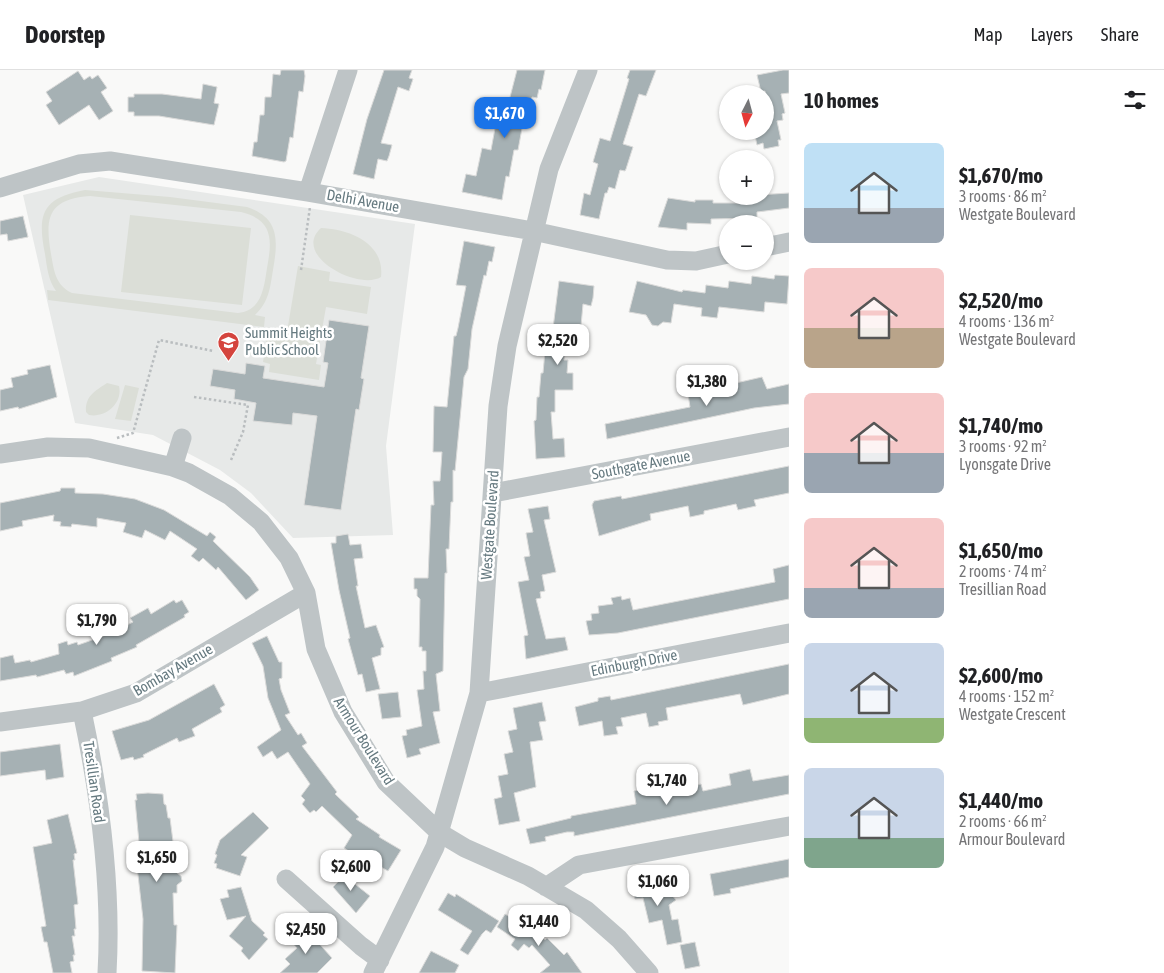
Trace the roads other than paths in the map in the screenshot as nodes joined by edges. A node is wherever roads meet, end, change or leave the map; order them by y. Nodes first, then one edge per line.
1 (348, 70) edge
2 (588, 70) edge
3 (0, 188) edge
4 (310, 192) junction
5 (533, 231) junction
6 (789, 242) edge
7 (774, 245) edge
8 (719, 256) edge
9 (789, 437) edge
10 (182, 438) dead end
11 (0, 454) edge
12 (173, 467) junction
13 (493, 492) junction
14 (306, 593) junction
15 (789, 633) edge
16 (479, 693) junction
17 (82, 711) junction
18 (0, 722) edge
19 (789, 826) edge
20 (440, 833) junction
21 (286, 880) dead end
22 (546, 887) junction
23 (377, 966) edge
24 (107, 973) edge
25 (649, 973) edge

1 - 4 street
2 - 5 street, Westgate Boulevard
3 - 4 street, Delhi Avenue
4 - 5 street, Delhi Avenue
5 - 8 street, Delhi Avenue
5 - 13 street, Westgate Boulevard
6 - 7 street
9 - 13 street, Southgate Avenue
10 - 12 street
11 - 12 street, Armour Boulevard
12 - 14 street, Armour Boulevard
13 - 16 street, Westgate Boulevard
14 - 17 street, Bombay Avenue
14 - 20 street, Armour Boulevard
15 - 16 street, Edinburgh Drive
16 - 20 street, Westgate Boulevard
17 - 18 street, Bombay Avenue
17 - 24 street, Tresillian Road
19 - 22 street
20 - 22 street, Armour Boulevard
20 - 23 street, Westgate Boulevard
21 - 23 street
22 - 25 street, Armour Boulevard

